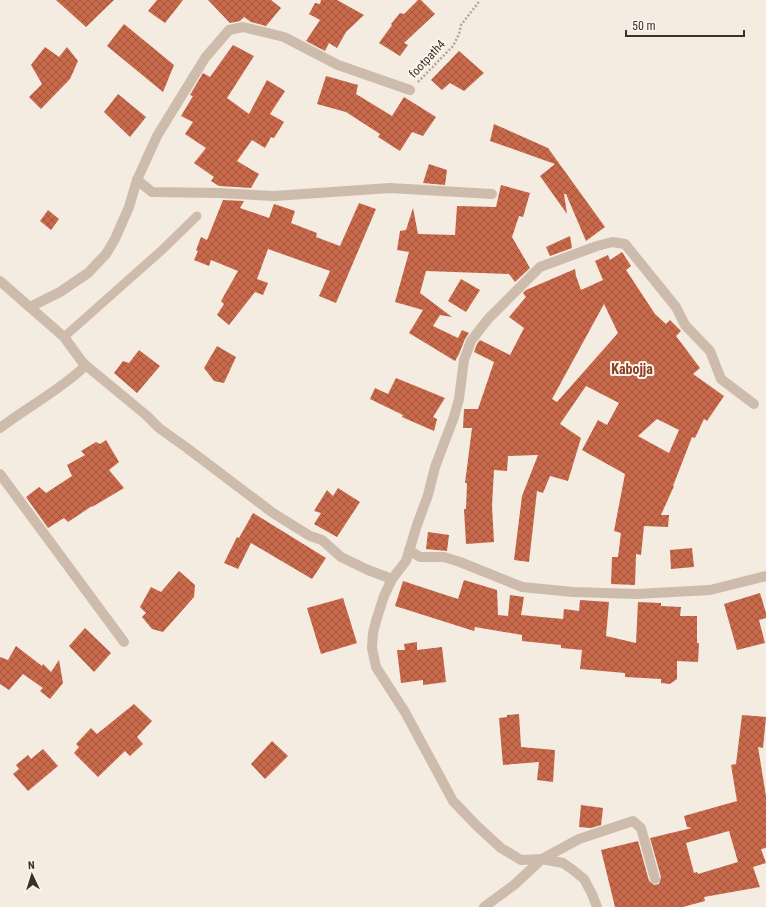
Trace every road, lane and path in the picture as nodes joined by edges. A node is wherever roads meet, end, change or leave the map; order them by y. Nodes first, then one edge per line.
1 (478, 0) edge
2 (410, 90) joint
3 (137, 180) junction
4 (492, 194) dead end
5 (197, 216) dead end
6 (0, 281) edge
7 (30, 307) junction
8 (64, 337) junction
9 (83, 363) junction
10 (754, 404) dead end
11 (0, 428) edge
12 (0, 474) edge
13 (409, 550) junction
14 (766, 576) edge
15 (392, 579) junction
16 (124, 642) dead end
17 (542, 859) junction
18 (655, 879) dead end
19 (484, 907) edge
20 (596, 907) edge

1 - 2 path, footpath4
2 - 3 street
3 - 4 street
3 - 7 street
5 - 8 lane
6 - 7 street
7 - 8 street
8 - 9 street
9 - 11 street
9 - 15 street
10 - 13 street
12 - 16 street
13 - 14 street
13 - 15 street
15 - 17 street
17 - 18 street
17 - 19 street
17 - 20 street

